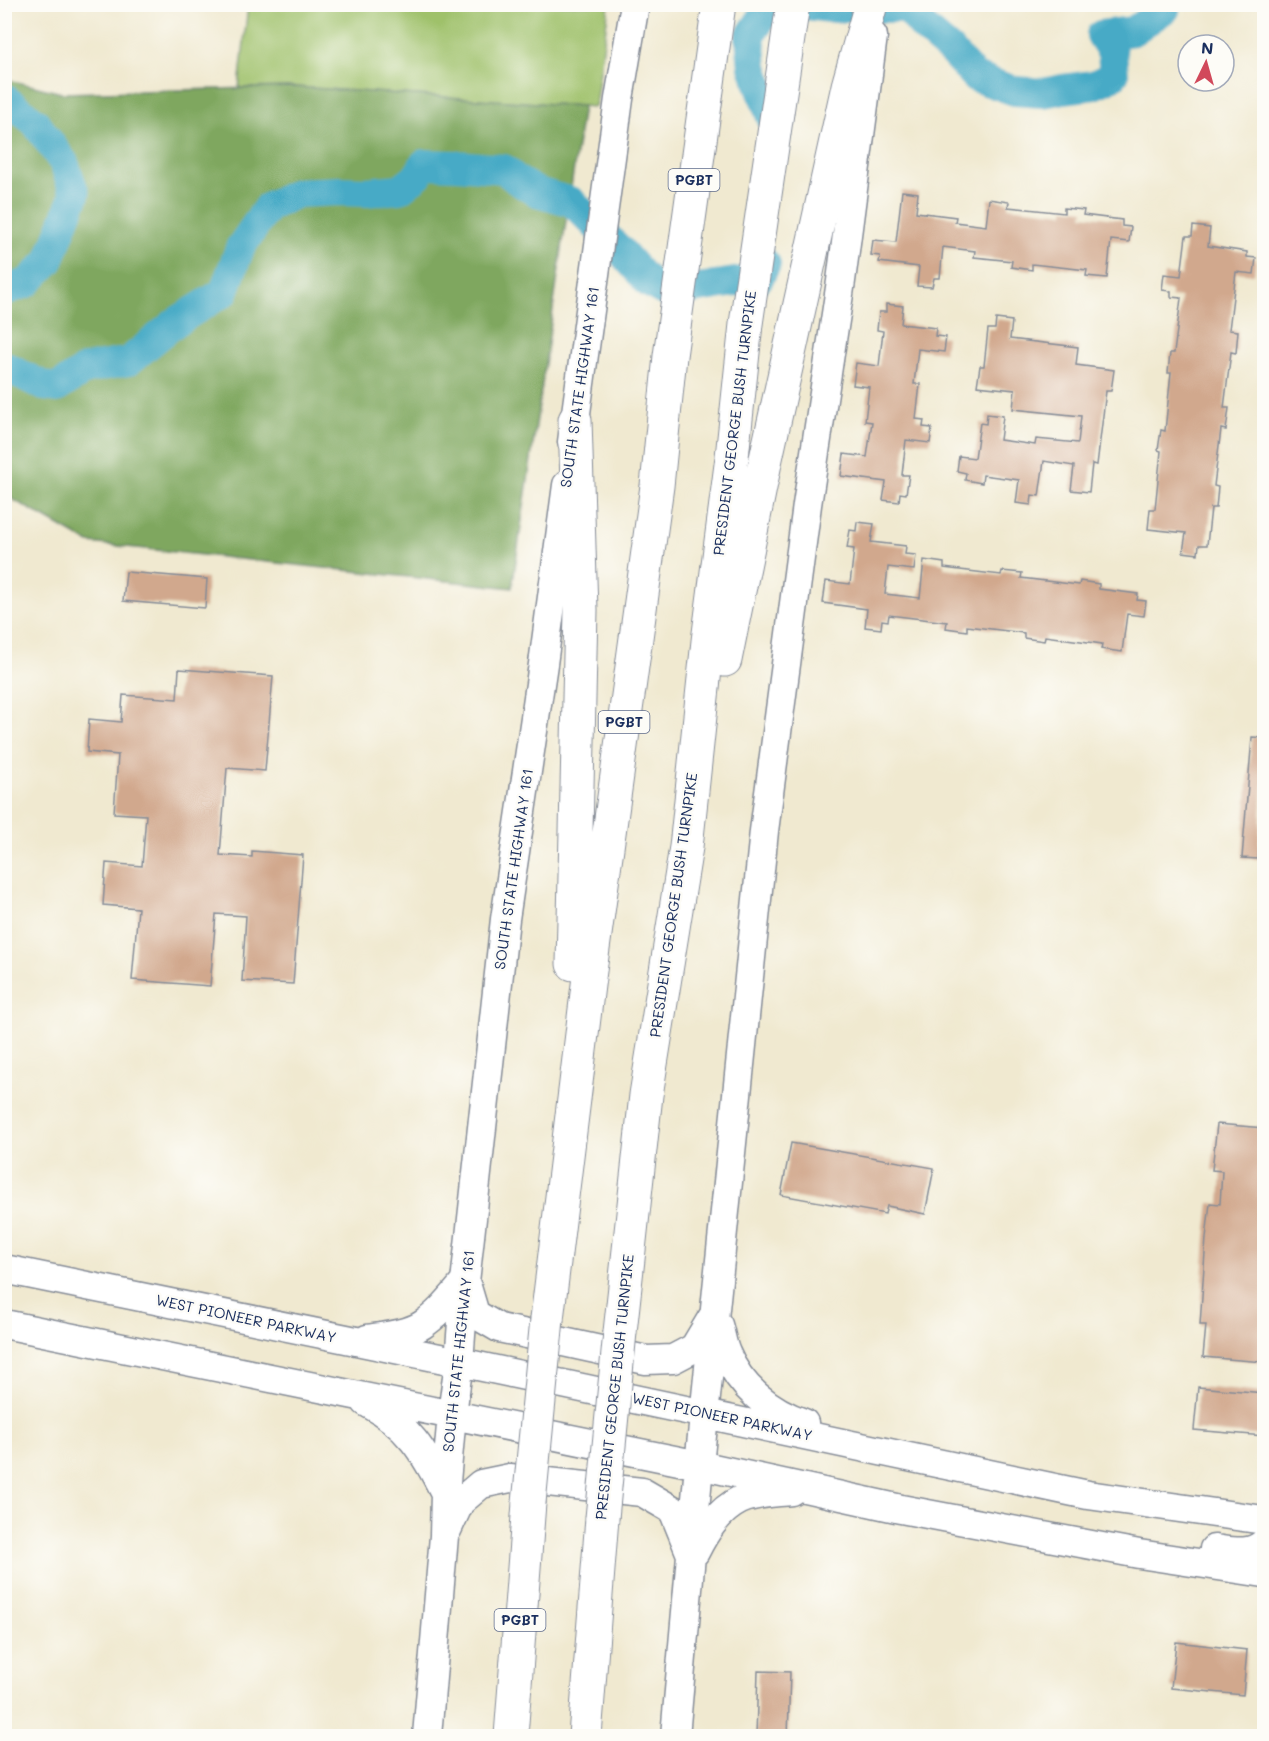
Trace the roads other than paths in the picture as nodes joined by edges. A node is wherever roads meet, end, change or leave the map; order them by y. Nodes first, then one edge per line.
1 (635, 4) edge
2 (719, 4) edge
3 (793, 4) edge
4 (871, 4) edge
5 (878, 4) edge
6 (575, 420) junction
7 (686, 847) junction
8 (575, 1089) junction
9 (4, 1269) edge
10 (465, 1282) junction
11 (715, 1312) junction
12 (4, 1324) edge
13 (354, 1341) junction
14 (459, 1362) junction
15 (351, 1395) junction
16 (452, 1414) junction
17 (705, 1414) junction
18 (851, 1444) junction
19 (699, 1465) junction
20 (809, 1489) junction
21 (445, 1493) junction
22 (1264, 1520) edge
23 (444, 1536) junction
24 (1264, 1543) edge
25 (1098, 1546) junction
26 (692, 1557) junction
27 (1264, 1573) edge
28 (427, 1737) edge
29 (511, 1737) edge
30 (585, 1737) edge
31 (675, 1737) edge

1 - 6 main road, SOUTH STATE HIGHWAY 161
2 - 8 highway, PGBT
3 - 7 highway, PRESIDENT GEORGE BUSH TURNPIKE
4 - 7 highway
5 - 11 main road
6 - 8 highway
6 - 10 main road, SOUTH STATE HIGHWAY 161
7 - 30 highway, PRESIDENT GEORGE BUSH TURNPIKE, bridge
8 - 29 highway, PGBT, bridge
9 - 13 main road, WEST PIONEER PARKWAY
10 - 11 main road
10 - 13 main road
10 - 14 main road, SOUTH STATE HIGHWAY 161
11 - 17 main road
11 - 18 main road
12 - 15 main road
13 - 14 main road, WEST PIONEER PARKWAY
14 - 16 main road, SOUTH STATE HIGHWAY 161
14 - 17 main road, WEST PIONEER PARKWAY
15 - 16 main road
15 - 21 main road
16 - 19 main road
16 - 21 main road, SOUTH STATE HIGHWAY 161
17 - 18 main road, WEST PIONEER PARKWAY
17 - 19 main road
18 - 22 main road, WEST PIONEER PARKWAY
19 - 20 main road
19 - 26 main road
20 - 25 main road
20 - 26 main road
21 - 23 main road, SOUTH STATE HIGHWAY 161
23 - 26 main road
23 - 28 main road, SOUTH STATE HIGHWAY 161
24 - 25 main road
25 - 27 main road
26 - 31 main road

